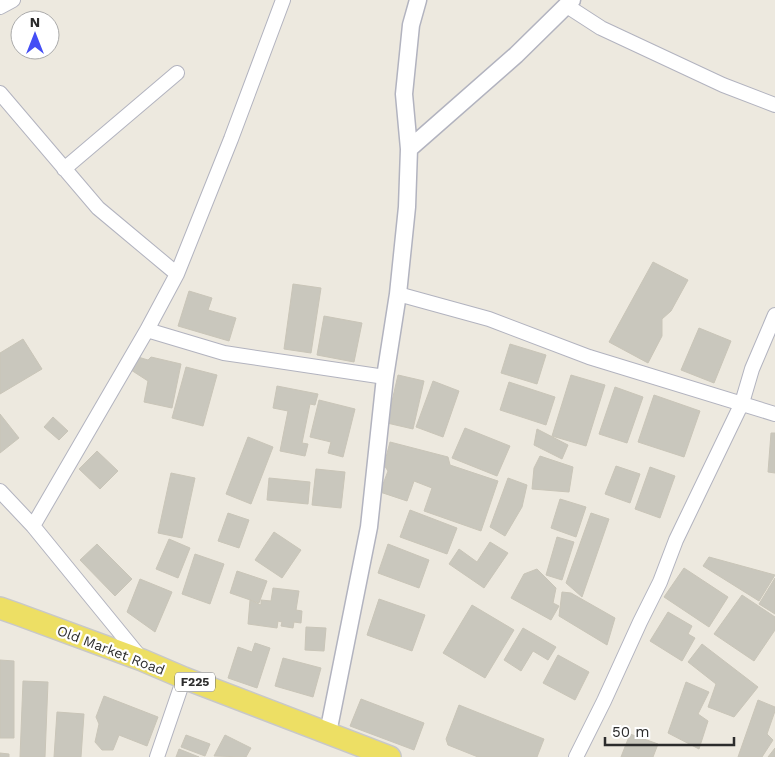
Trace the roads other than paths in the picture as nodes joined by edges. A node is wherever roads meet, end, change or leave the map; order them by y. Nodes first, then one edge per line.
1 (13, 0) edge
2 (283, 0) edge
3 (418, 0) edge
4 (570, 3) edge
5 (0, 7) edge
6 (178, 73) dead end
7 (0, 93) edge
8 (775, 105) edge
9 (409, 149) junction
10 (64, 169) junction
11 (177, 274) junction
12 (398, 294) junction
13 (775, 315) edge
14 (147, 330) junction
15 (385, 377) junction
16 (742, 403) junction
17 (775, 414) edge
18 (0, 491) edge
19 (32, 526) junction
20 (0, 608) edge
21 (142, 660) junction
22 (184, 678) junction
23 (328, 732) junction
24 (157, 757) edge
25 (390, 757) edge
26 (576, 757) edge

1 - 5 street
2 - 11 street
3 - 9 street
4 - 8 street
4 - 9 street
6 - 10 street
7 - 10 street
9 - 12 street
10 - 11 street
11 - 14 street
12 - 15 street
12 - 16 street
13 - 16 street
14 - 15 street
14 - 19 street
15 - 23 street
16 - 17 street
16 - 26 street
18 - 19 street
19 - 21 street
20 - 21 main road, Old Market Road / F225
21 - 22 main road, Old Market Road / F225
22 - 23 main road, Old Market Road / F225
22 - 24 street
23 - 25 main road, Old Market Road / F225

